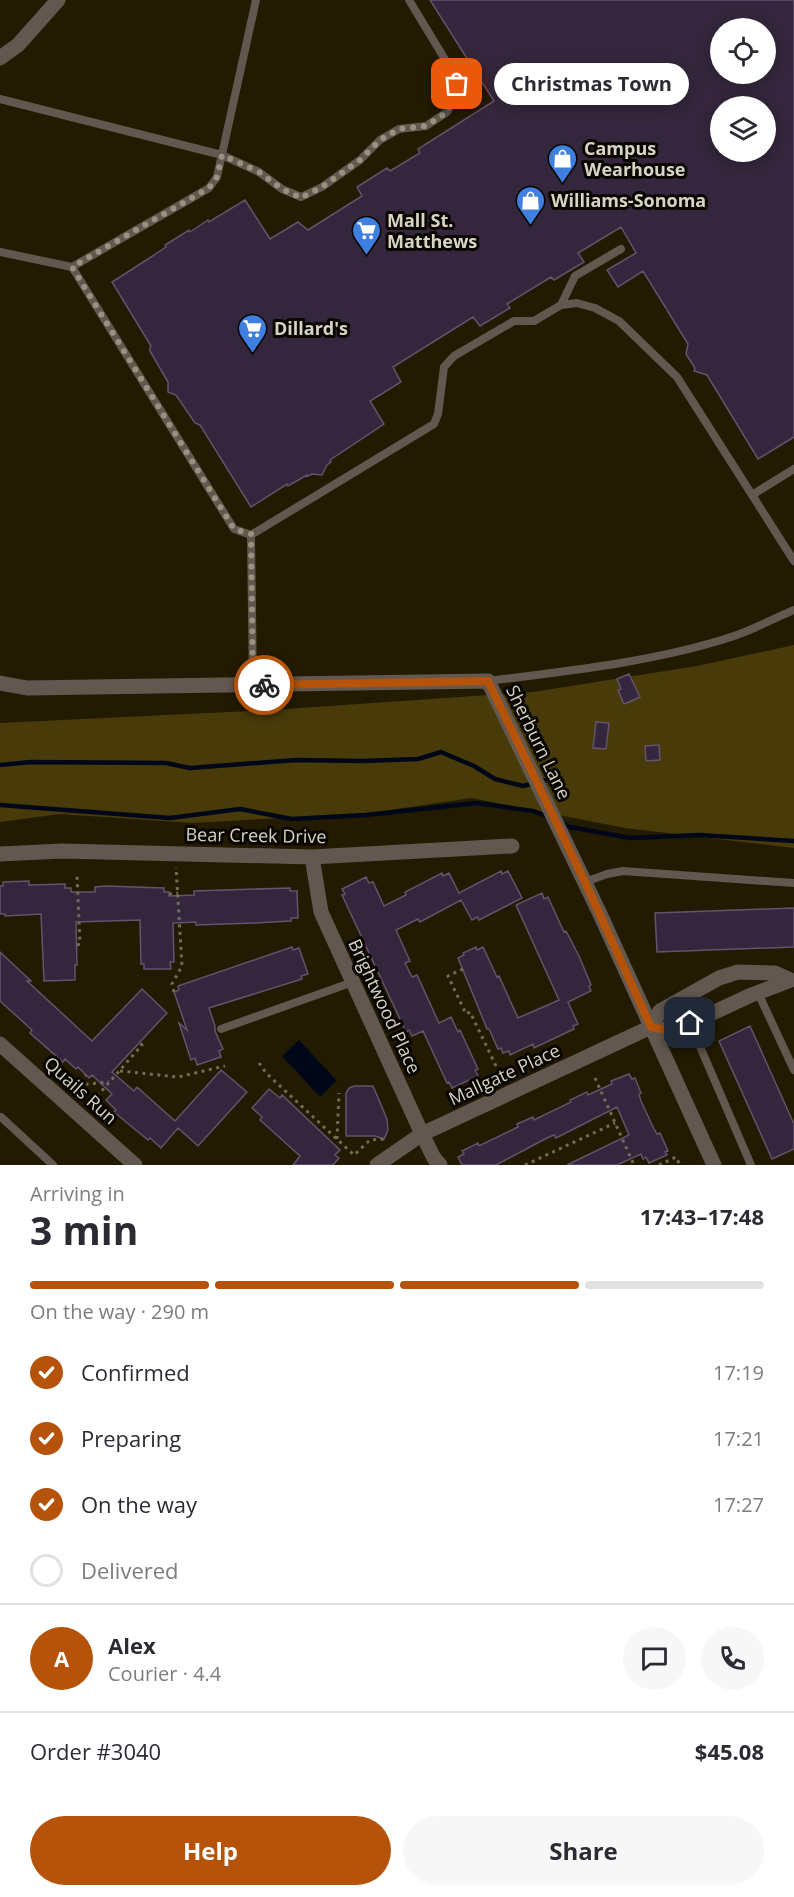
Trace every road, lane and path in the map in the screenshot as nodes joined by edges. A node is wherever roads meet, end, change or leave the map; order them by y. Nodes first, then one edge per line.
1 (256, 0) edge
2 (409, 0) edge
3 (53, 1) edge
4 (0, 58) edge
5 (0, 99) edge
6 (222, 155) junction
7 (621, 249) dead end
8 (0, 252) edge
9 (72, 267) junction
10 (561, 306) junction
11 (794, 469) edge
12 (752, 495) junction
13 (251, 534) junction
14 (794, 561) edge
15 (794, 610) edge
16 (488, 681) junction
17 (0, 683) edge
18 (253, 685) junction
19 (512, 846) dead end
20 (0, 854) edge
21 (176, 854) junction
22 (312, 857) junction
23 (77, 876) dead end
24 (585, 882) junction
25 (794, 883) edge
26 (178, 893) junction
27 (169, 894) dead end
28 (77, 945) dead end
29 (463, 969) dead end
30 (793, 981) edge
31 (353, 982) junction
32 (174, 992) dead end
33 (758, 993) junction
34 (680, 1000) junction
35 (690, 1023) junction
36 (651, 1027) junction
37 (221, 1029) dead end
38 (139, 1042) dead end
39 (0, 1044) edge
40 (260, 1063) dead end
41 (225, 1066) dead end
42 (497, 1068) dead end
43 (794, 1070) edge
44 (120, 1071) junction
45 (86, 1076) dead end
46 (595, 1078) dead end
47 (110, 1082) junction
48 (339, 1093) dead end
49 (92, 1102) dead end
50 (0, 1117) edge
51 (615, 1123) junction
52 (422, 1134) junction
53 (337, 1139) junction
54 (386, 1139) dead end
55 (53, 1165) edge
56 (135, 1165) edge
57 (377, 1165) edge
58 (440, 1165) edge
59 (525, 1165) edge
60 (634, 1165) edge
61 (659, 1165) edge
62 (680, 1165) edge
63 (714, 1165) edge
64 (751, 1165) edge

1 - 6 lane
2 - 6 lane
3 - 4 street
5 - 6 lane
6 - 9 lane
7 - 10 lane
8 - 9 lane
9 - 13 lane
10 - 12 lane
10 - 13 lane
11 - 12 lane
12 - 14 lane
13 - 18 lane
15 - 16 lane
16 - 18 street, Sherburn Lane
16 - 24 street, Sherburn Lane
17 - 18 street, Sherburn Lane
19 - 22 street, Bear Creek Drive
20 - 21 street, Bear Creek Drive
21 - 22 street, Bear Creek Drive
21 - 26 path
22 - 31 street, Brightwood Place
23 - 28 path
24 - 25 lane
24 - 36 street, Sherburn Lane
26 - 27 path
26 - 32 path
29 - 42 path
30 - 33 street
30 - 34 street
31 - 37 lane
31 - 52 street, Brightwood Place
33 - 35 street
33 - 43 lane
34 - 35 lane
34 - 36 street
35 - 36 street
35 - 64 lane
36 - 52 street, Mallgate Place
36 - 63 street, Sherburn Lane
38 - 44 path
39 - 56 street, Quails Run
40 - 53 path
41 - 44 path
44 - 47 path
45 - 47 path
46 - 51 path
47 - 49 path
48 - 53 path
50 - 55 lane
51 - 59 path
51 - 60 path
52 - 57 street, Mallgate Place
52 - 58 street, Brightwood Place
53 - 54 path
61 - 62 path

